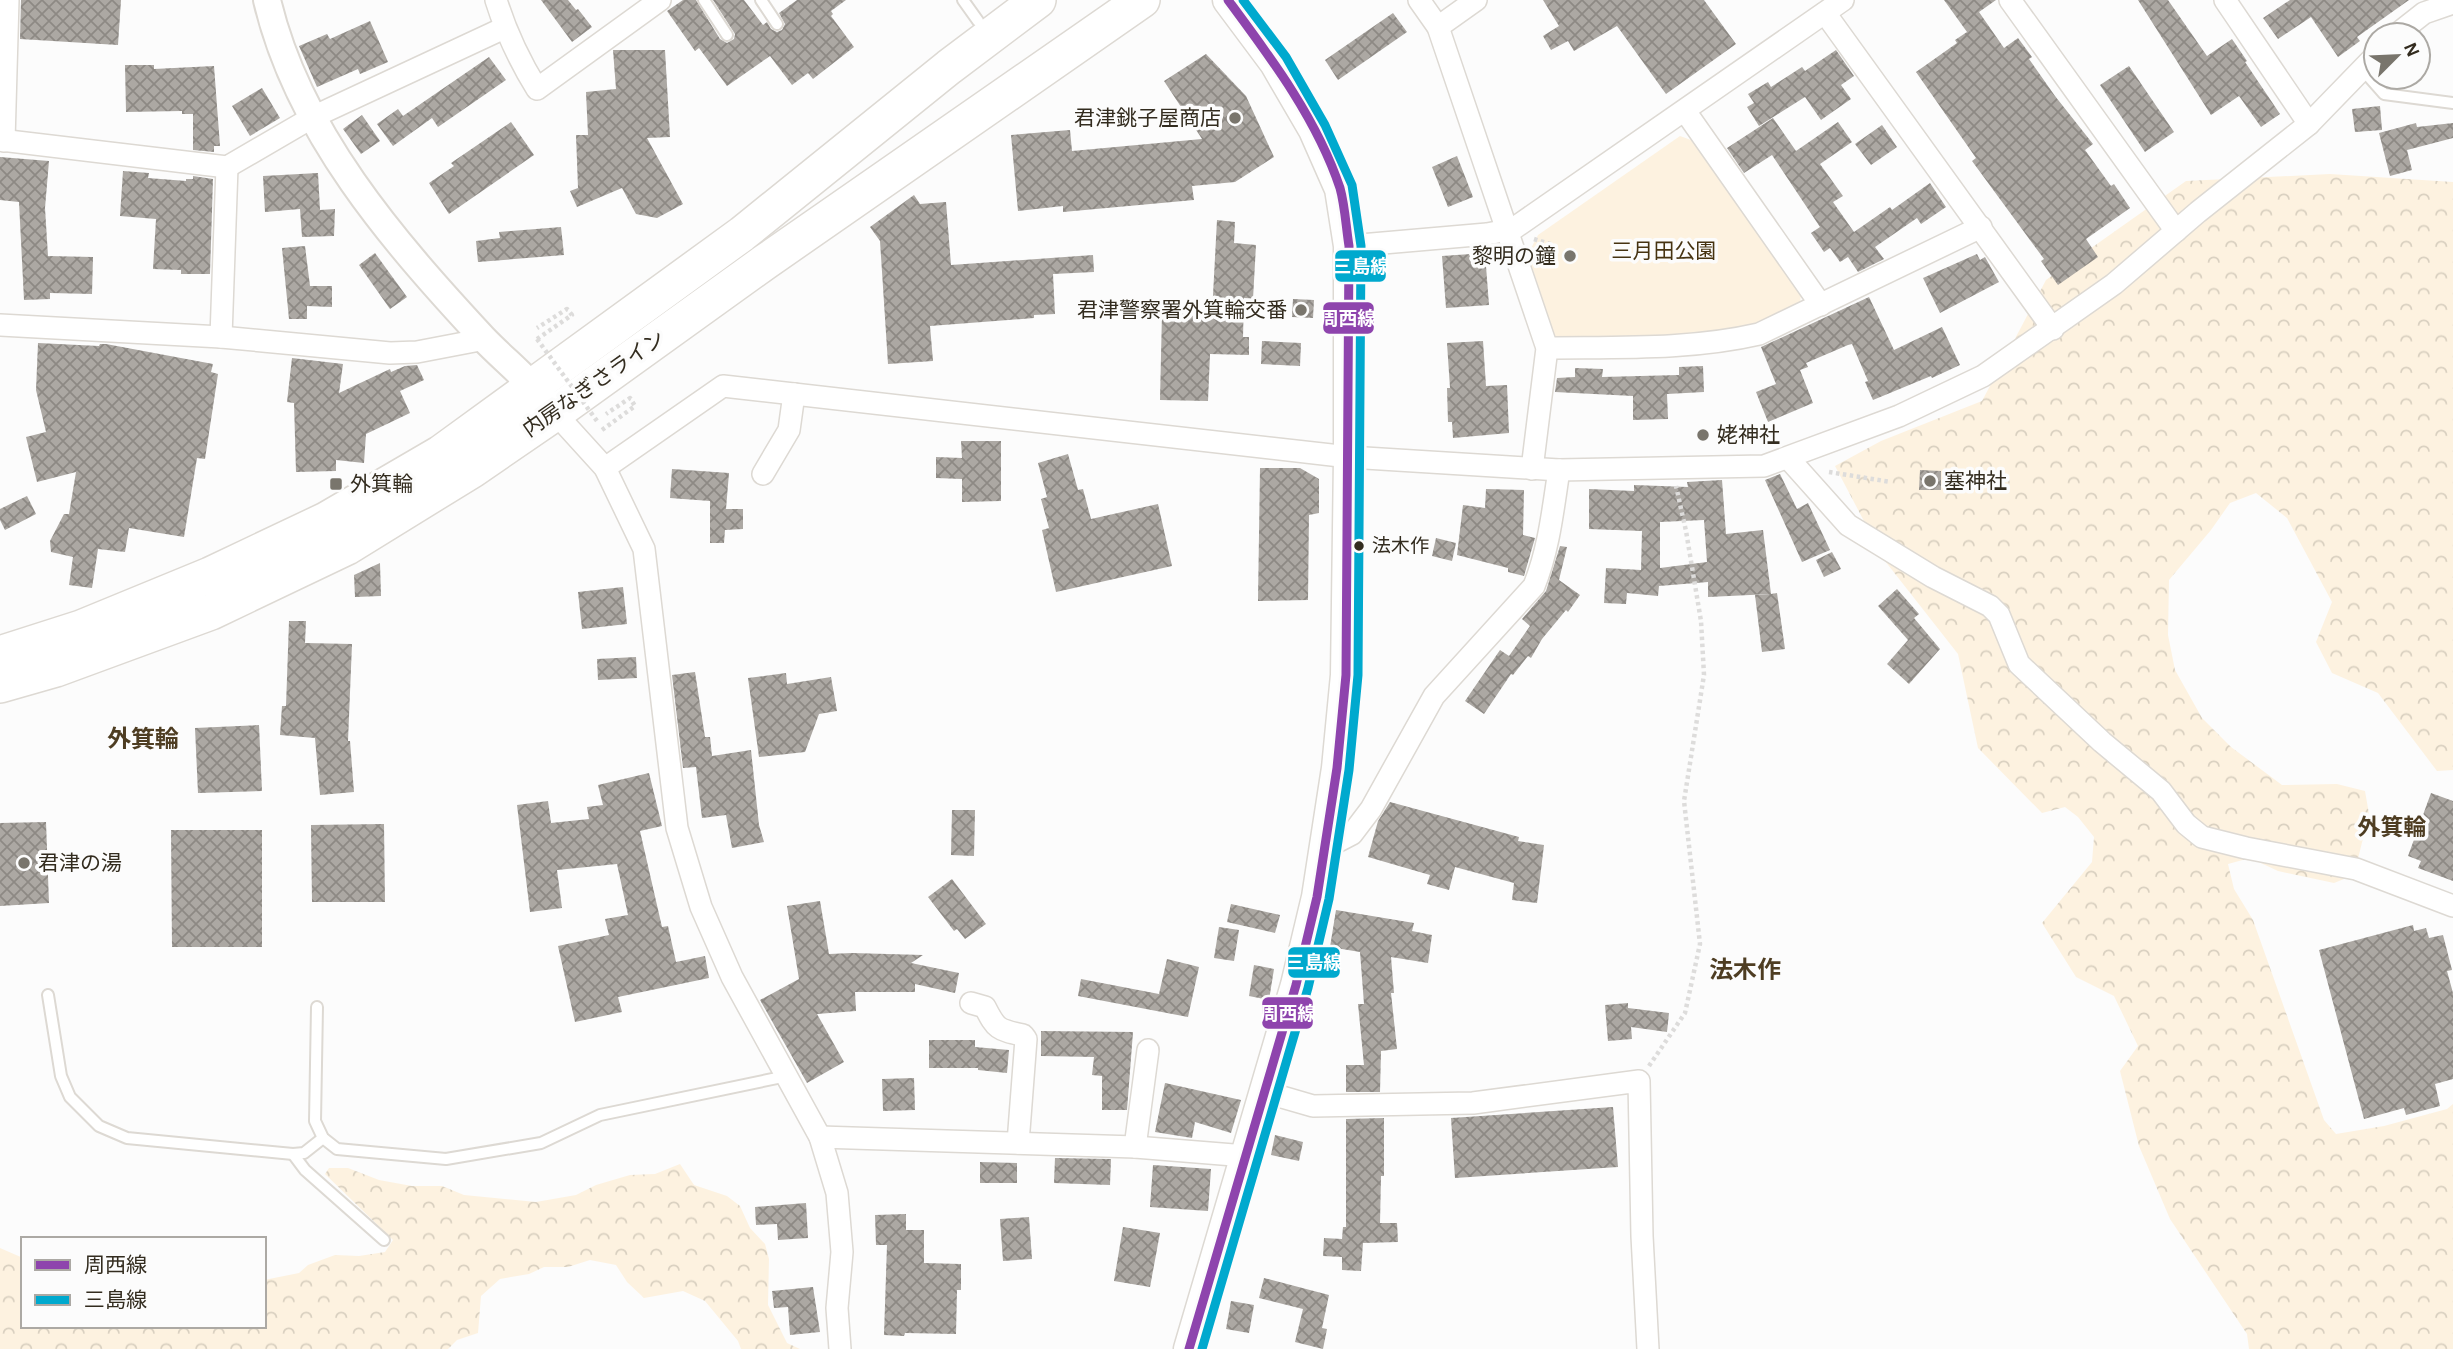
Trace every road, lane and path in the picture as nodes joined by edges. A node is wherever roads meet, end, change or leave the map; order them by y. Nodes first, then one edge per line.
1 (8, 0) edge
2 (267, 0) edge
3 (496, 0) edge
4 (660, 0) edge
5 (704, 0) edge
6 (761, 0) edge
7 (962, 0) edge
8 (1038, 0) edge
9 (1142, 0) edge
10 (1228, 0) edge
11 (1419, 0) edge
12 (1476, 0) edge
13 (1843, 0) edge
14 (2010, 0) edge
15 (2229, 1) edge
16 (2453, 3) edge
17 (1825, 13) junction
18 (978, 21) dead end
19 (2414, 21) edge
20 (777, 24) dead end
21 (1438, 27) junction
22 (504, 28) junction
23 (727, 35) dead end
24 (2362, 69) edge
25 (2383, 91) edge
26 (2453, 103) edge
27 (1685, 111) junction
28 (313, 117) junction
29 (2309, 124) junction
30 (2, 141) edge
31 (228, 167) junction
32 (1981, 227) junction
33 (1508, 230) junction
34 (2176, 231) junction
35 (1534, 239) dead end
36 (1553, 245) dead end
37 (1349, 246) junction
38 (1821, 305) junction
39 (0, 325) edge
40 (537, 328) dead end
41 (2053, 329) junction
42 (221, 337) junction
43 (485, 339) junction
44 (1547, 348) junction
45 (533, 386) junction
46 (794, 394) junction
47 (555, 413) junction
48 (602, 430) dead end
49 (1349, 457) junction
50 (1789, 458) junction
51 (605, 468) junction
52 (1532, 469) junction
53 (1675, 469) junction
54 (1559, 470) junction
55 (763, 474) dead end
56 (1834, 474) dead end
57 (1891, 482) dead end
58 (0, 654) edge
59 (0, 685) edge
60 (1325, 848) junction
61 (2453, 906) edge
62 (48, 995) dead end
63 (971, 1003) dead end
64 (317, 1007) dead end
65 (1148, 1050) dead end
66 (787, 1076) junction
67 (1639, 1081) junction
68 (1265, 1092) junction
69 (820, 1137) junction
70 (323, 1138) junction
71 (1018, 1143) junction
72 (1135, 1147) junction
73 (293, 1154) junction
74 (1247, 1156) junction
75 (384, 1240) dead end
76 (840, 1349) edge
77 (1189, 1349) edge
78 (1648, 1349) edge

1 - 30 street
2 - 28 street
3 - 22 street
4 - 22 street
5 - 23 lane
6 - 20 lane
7 - 18 lane
8 - 45 highway, 内房なぎさライン
9 - 47 highway, 内房なぎさライン
10 - 37 main road
11 - 21 street
12 - 21 street
13 - 17 street
14 - 34 street
15 - 29 street
16 - 19 street
17 - 27 street
17 - 32 street
21 - 33 street
22 - 28 street
24 - 29 street
25 - 26 lane
27 - 33 street
27 - 38 street
28 - 31 street
28 - 43 street
29 - 34 street
30 - 31 street
31 - 42 street
32 - 38 street
32 - 41 street
33 - 37 street
33 - 44 street
34 - 41 street
35 - 36 path
37 - 49 main road
38 - 44 street
39 - 42 street
40 - 48 path, bridge
41 - 50 street
42 - 43 street
43 - 45 street
44 - 52 street
45 - 47 street
45 - 58 highway, 内房なぎさライン
46 - 49 street
46 - 51 street
46 - 55 street
47 - 51 street
47 - 59 highway, 内房なぎさライン
49 - 52 street
49 - 60 main road
50 - 53 street
50 - 61 street
51 - 66 street
52 - 54 street
53 - 54 street
53 - 67 path
54 - 60 street
56 - 57 path
60 - 68 main road
62 - 73 lane
63 - 71 street
64 - 70 lane
65 - 72 street
66 - 69 street
66 - 70 lane
67 - 68 street
67 - 78 street
68 - 74 main road
69 - 71 street
69 - 76 street
70 - 73 lane
71 - 72 street
72 - 74 street
73 - 75 lane
74 - 77 main road

